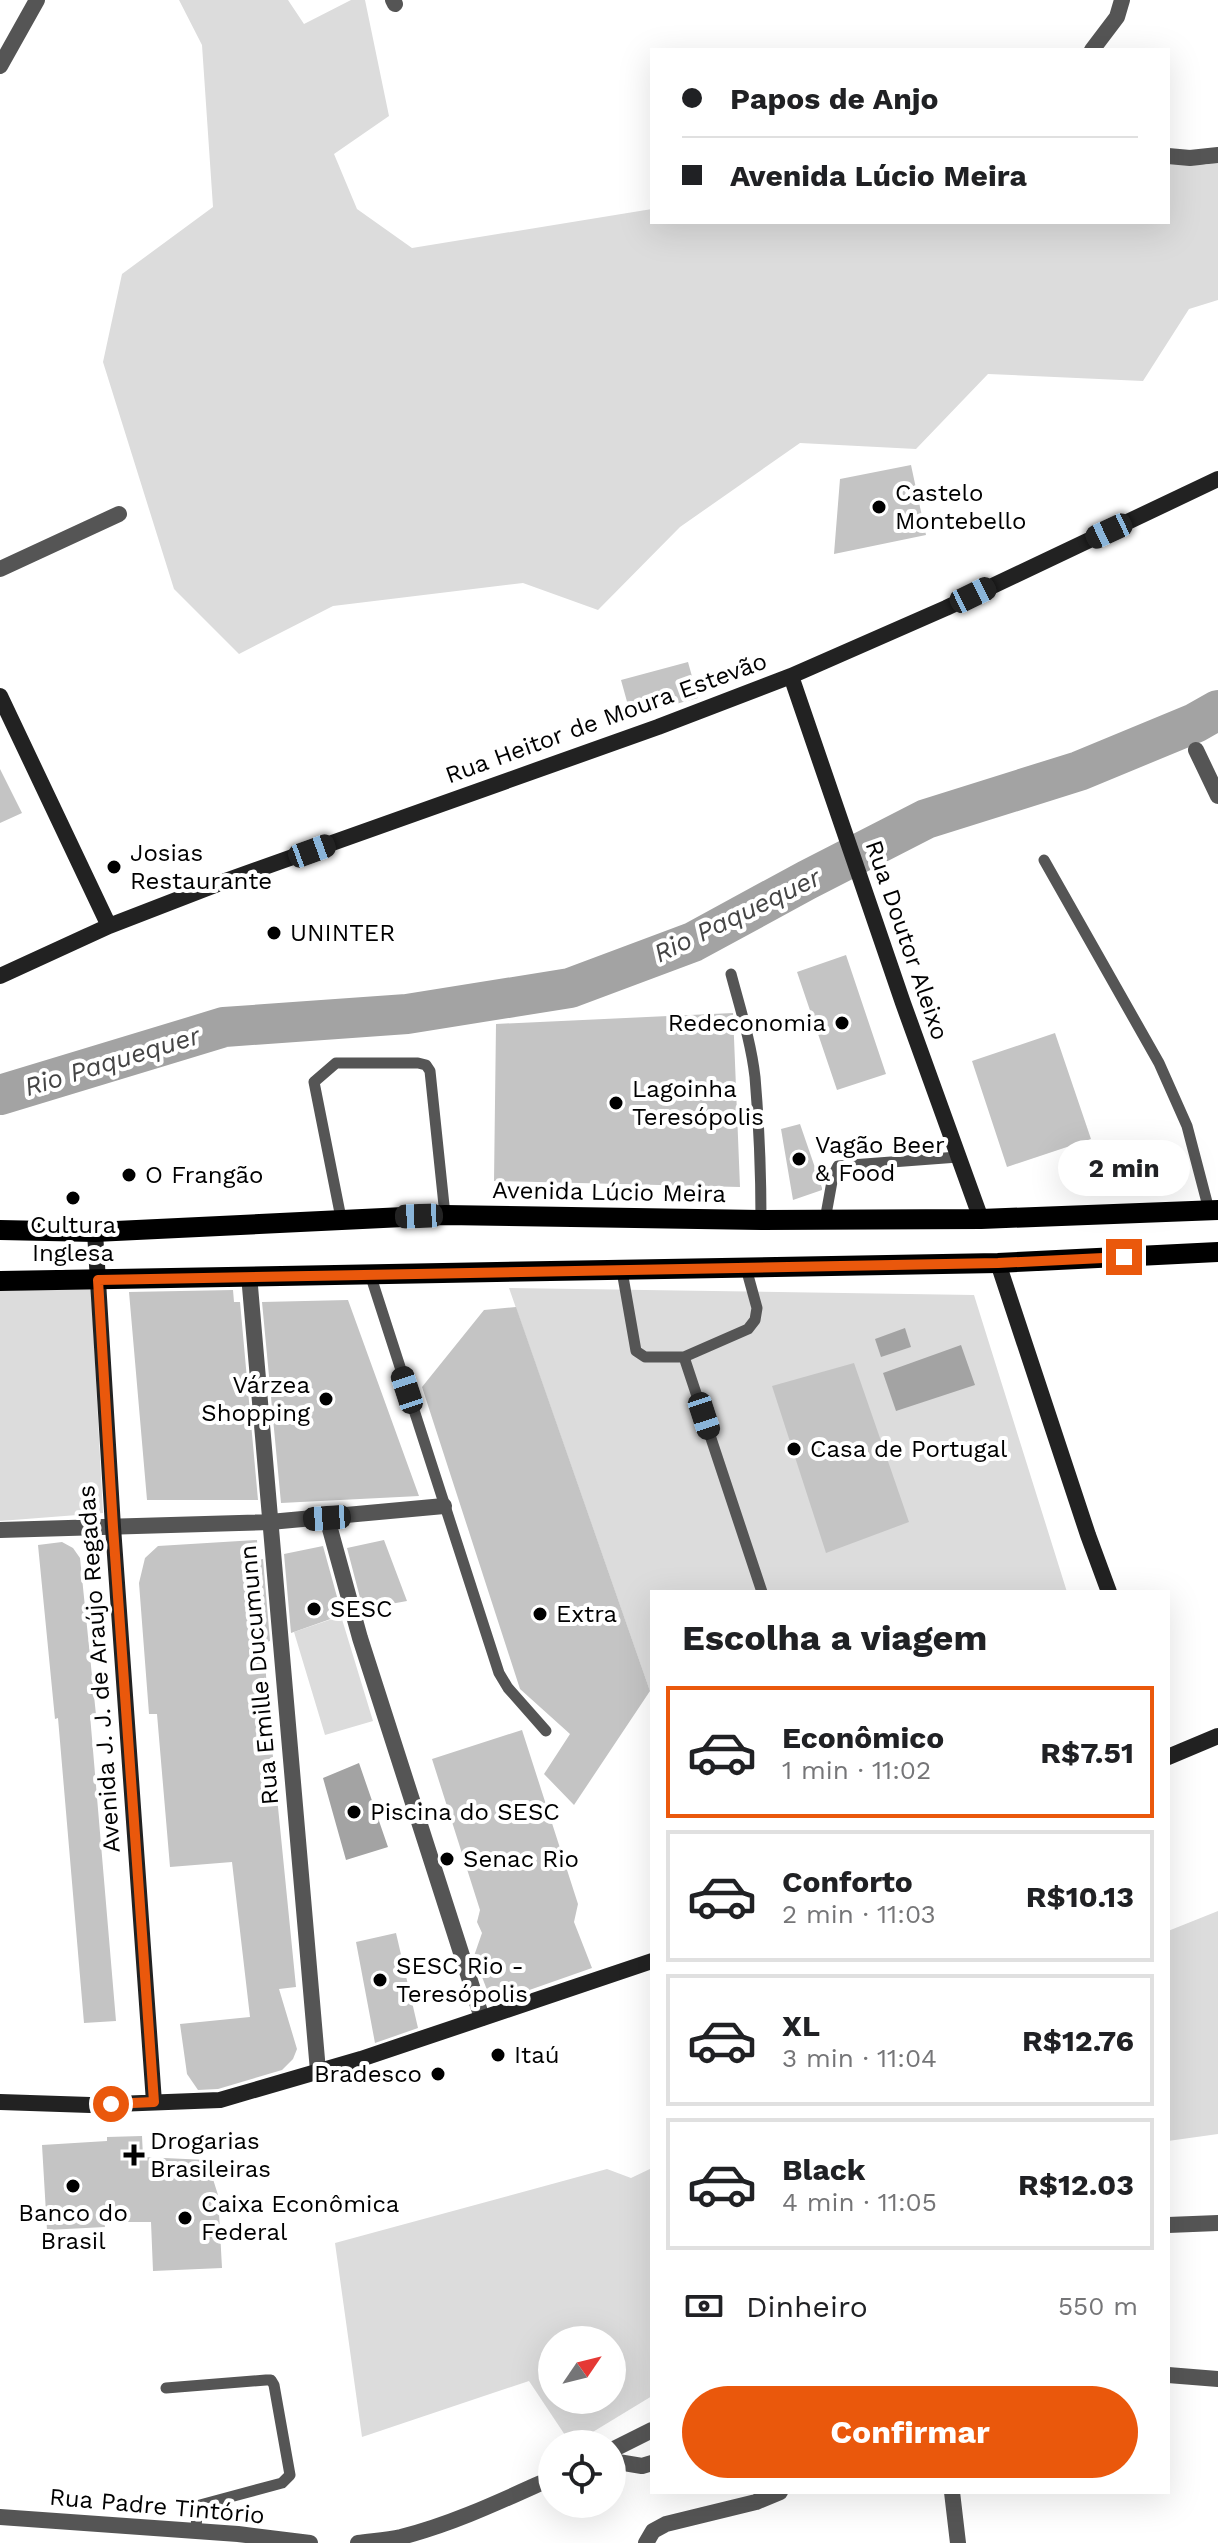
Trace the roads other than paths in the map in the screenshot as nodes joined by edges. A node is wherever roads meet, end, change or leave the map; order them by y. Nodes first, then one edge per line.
1 (37, 0) edge
2 (1122, 0) edge
3 (1094, 48) edge
4 (0, 66) edge
5 (1218, 155) edge
6 (1170, 156) edge
7 (1218, 479) edge
8 (119, 514) dead end
9 (0, 569) edge
10 (791, 676) junction
11 (0, 696) edge
12 (1196, 750) dead end
13 (1218, 796) edge
14 (1044, 860) dead end
15 (109, 926) junction
16 (731, 974) dead end
17 (0, 976) edge
18 (958, 1157) junction
19 (1214, 1210) edge
20 (445, 1215) junction
21 (341, 1218) junction
22 (981, 1219) junction
23 (761, 1220) junction
24 (825, 1220) junction
25 (0, 1230) edge
26 (95, 1232) junction
27 (1218, 1252) edge
28 (998, 1263) junction
29 (746, 1268) junction
30 (622, 1271) junction
31 (370, 1274) junction
32 (249, 1275) junction
33 (98, 1280) junction
34 (0, 1281) edge
35 (684, 1357) junction
36 (444, 1506) junction
37 (327, 1518) junction
38 (270, 1522) junction
39 (113, 1527) junction
40 (0, 1530) edge
41 (761, 1590) edge
42 (1108, 1590) edge
43 (546, 1731) dead end
44 (1218, 1736) edge
45 (1170, 1755) edge
46 (650, 1962) edge
47 (482, 2018) junction
48 (318, 2071) junction
49 (0, 2102) edge
50 (154, 2102) junction
51 (1218, 2223) edge
52 (1170, 2225) edge
53 (1170, 2375) edge
54 (1218, 2379) edge
55 (166, 2388) dead end
56 (650, 2431) edge
57 (626, 2443) edge
58 (626, 2463) edge
59 (650, 2464) edge
60 (538, 2484) edge
61 (775, 2494) edge
62 (952, 2494) edge
63 (0, 2517) edge
64 (196, 2531) junction
65 (400, 2540) edge
66 (310, 2543) edge
67 (358, 2543) edge
68 (646, 2543) edge
69 (958, 2543) edge

1 - 4 street
2 - 3 street
5 - 6 street
7 - 10 main road, Rua Heitor de Moura Estevão
8 - 9 street
10 - 15 main road, Rua Heitor de Moura Estevão
10 - 18 main road, Rua Doutor Aleixo
11 - 15 main road
12 - 13 street
14 - 19 lane
15 - 17 main road, Rua Heitor de Moura Estevão
16 - 23 lane
18 - 22 main road, Rua Doutor Aleixo
18 - 24 lane
19 - 22 main road, Avenida Lúcio Meira
20 - 21 main road, Avenida Lúcio Meira
20 - 21 lane
20 - 23 main road, Avenida Lúcio Meira
21 - 26 main road, Avenida Lúcio Meira
22 - 24 main road, Avenida Lúcio Meira
23 - 24 main road, Avenida Lúcio Meira
25 - 26 main road, Avenida Lúcio Meira
26 - 33 main road, Avenida J. J. de Araújo Regadas
27 - 28 main road
28 - 29 main road
28 - 42 main road
29 - 30 main road
29 - 35 lane
30 - 31 main road
30 - 35 lane
31 - 32 main road
31 - 36 lane
32 - 33 main road
32 - 38 street, Rua Emille Ducumunn
33 - 34 main road
33 - 39 main road, Avenida J. J. de Araújo Regadas
35 - 41 lane
36 - 37 street
36 - 43 lane
37 - 38 street
37 - 47 street
38 - 39 street
38 - 48 street, Rua Emille Ducumunn
39 - 40 street
39 - 50 main road, Avenida J. J. de Araújo Regadas
44 - 45 main road
46 - 47 main road
47 - 48 main road
48 - 50 main road
49 - 50 main road
51 - 52 street
53 - 54 street
55 - 64 lane
56 - 57 street
58 - 59 street
60 - 65 street
61 - 68 street
62 - 69 street
63 - 64 street, Rua Padre Tintório
64 - 66 street, Rua Padre Tintório
65 - 67 street

